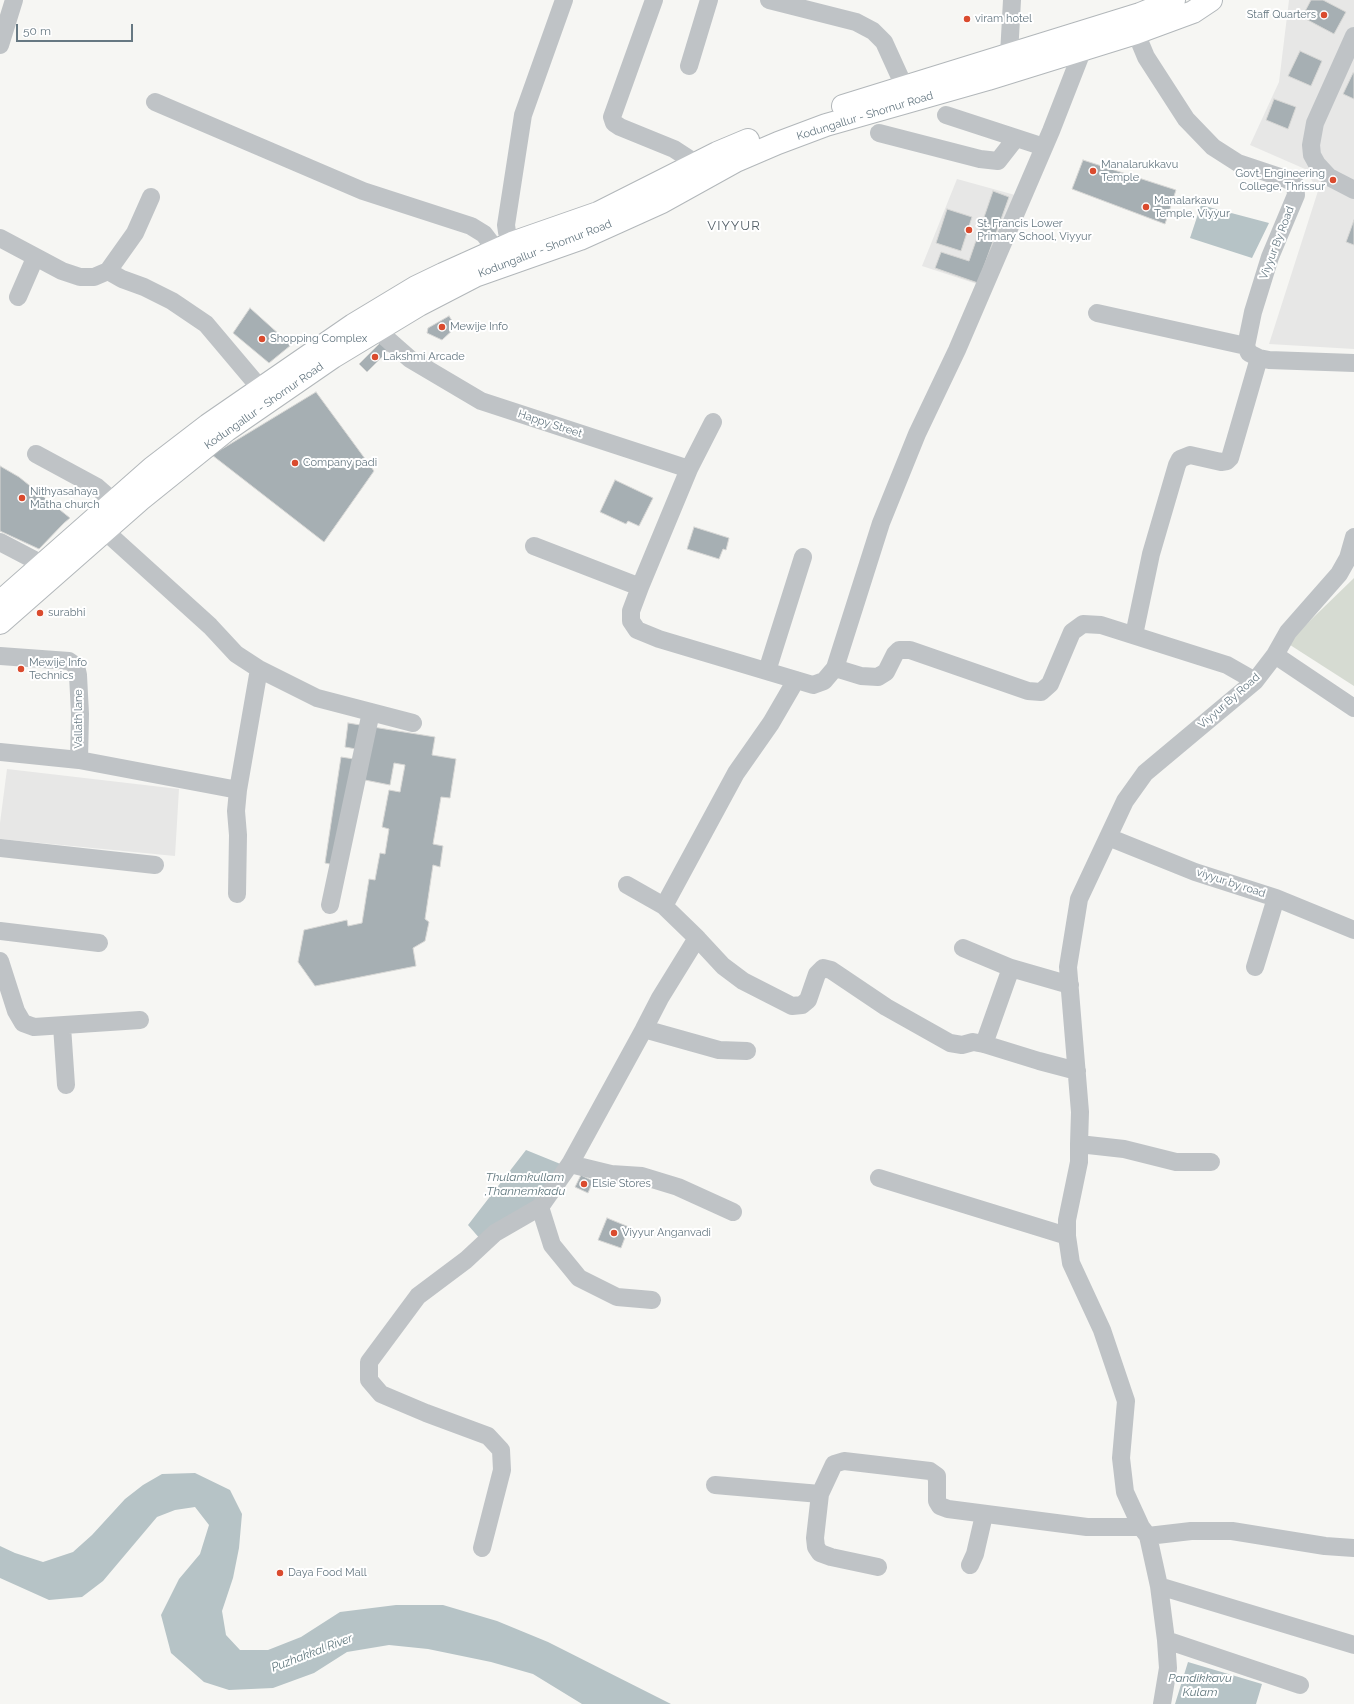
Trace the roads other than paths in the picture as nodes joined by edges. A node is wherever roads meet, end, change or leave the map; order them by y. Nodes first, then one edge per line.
1 (14, 0) edge
2 (564, 0) edge
3 (654, 0) edge
4 (709, 0) edge
5 (770, 0) edge
6 (1012, 0) edge
7 (1174, 0) edge
8 (1211, 0) edge
9 (1106, 33) junction
10 (1136, 33) junction
11 (1352, 44) edge
12 (0, 45) edge
13 (1083, 49) junction
14 (1009, 55) junction
15 (689, 66) dead end
16 (904, 86) junction
17 (155, 102) dead end
18 (946, 115) dead end
19 (879, 133) dead end
20 (1016, 138) junction
21 (1044, 147) junction
22 (697, 164) junction
23 (1354, 190) edge
24 (151, 197) dead end
25 (0, 238) edge
26 (504, 246) junction
27 (35, 258) junction
28 (108, 271) junction
29 (18, 297) dead end
30 (1098, 313) dead end
31 (372, 323) junction
32 (1253, 352) junction
33 (1354, 363) edge
34 (260, 388) junction
35 (713, 422) dead end
36 (36, 454) dead end
37 (689, 469) junction
38 (114, 501) junction
39 (105, 531) junction
40 (1354, 537) edge
41 (0, 542) edge
42 (534, 546) dead end
43 (803, 557) dead end
44 (42, 564) junction
45 (640, 587) junction
46 (0, 602) edge
47 (0, 623) edge
48 (1134, 635) junction
49 (1275, 655) junction
50 (0, 656) edge
51 (835, 668) junction
52 (259, 669) junction
53 (767, 671) junction
54 (796, 680) junction
55 (1255, 681) junction
56 (1354, 708) edge
57 (370, 712) junction
58 (413, 723) dead end
59 (0, 752) edge
60 (79, 760) junction
61 (238, 790) junction
62 (1108, 837) junction
63 (0, 848) edge
64 (155, 865) dead end
65 (627, 885) dead end
66 (237, 894) dead end
67 (1276, 898) junction
68 (330, 905) dead end
69 (664, 906) junction
70 (1354, 930) edge
71 (0, 931) edge
72 (697, 938) junction
73 (99, 943) dead end
74 (963, 948) dead end
75 (0, 961) edge
76 (1255, 967) dead end
77 (1011, 968) junction
78 (1070, 985) junction
79 (140, 1020) dead end
80 (62, 1026) junction
81 (644, 1029) junction
82 (984, 1044) junction
83 (747, 1051) dead end
84 (1077, 1070) junction
85 (66, 1085) dead end
86 (1079, 1144) junction
87 (1211, 1162) dead end
88 (570, 1164) junction
89 (879, 1178) dead end
90 (540, 1207) junction
91 (733, 1212) dead end
92 (1066, 1236) junction
93 (652, 1300) dead end
94 (715, 1485) dead end
95 (820, 1494) junction
96 (984, 1515) junction
97 (1144, 1532) junction
98 (482, 1548) dead end
99 (1354, 1548) edge
100 (970, 1565) dead end
101 (878, 1567) dead end
102 (1159, 1586) junction
103 (1166, 1640) junction
104 (1354, 1645) edge
105 (1300, 1685) dead end
106 (1162, 1704) edge

1 - 12 street
2 - 26 street
3 - 22 street
4 - 15 street
5 - 16 street
6 - 14 street
7 - 9 main road, Kodungallur - Shornur Road
8 - 10 main road, Kodungallur - Shornur Road
9 - 10 main road, Kodungallur - Shornur Road
9 - 13 main road, Kodungallur - Shornur Road
9 - 14 main road, Kodungallur - Shornur Road
10 - 32 street, Viyyur By Road
11 - 23 street
13 - 21 street
13 - 31 main road, Kodungallur - Shornur Road
14 - 16 main road, Kodungallur - Shornur Road
16 - 22 main road, Kodungallur - Shornur Road
17 - 26 street
18 - 20 street
19 - 20 street
20 - 21 street
21 - 51 street
22 - 26 main road, Kodungallur - Shornur Road
24 - 28 street
25 - 27 street
26 - 31 main road, Kodungallur - Shornur Road
27 - 28 street
27 - 29 street
28 - 34 street
30 - 32 street
31 - 34 main road, Kodungallur - Shornur Road
31 - 37 street, Happy Street
31 - 39 main road, Kodungallur - Shornur Road
32 - 33 street
32 - 48 street
34 - 38 main road, Kodungallur - Shornur Road
35 - 37 street
36 - 38 street
37 - 45 street
38 - 44 main road, Kodungallur - Shornur Road
39 - 47 main road, Kodungallur - Shornur Road
39 - 52 street
40 - 49 street, Viyyur By Road
41 - 44 street
42 - 45 street
43 - 53 street
44 - 46 main road, Kodungallur - Shornur Road
45 - 53 street
48 - 51 street
48 - 55 street
49 - 55 street, Viyyur By Road
49 - 56 street
50 - 60 street, Vallath lane
51 - 54 street
52 - 57 street
52 - 61 street
53 - 54 street
54 - 69 street
55 - 62 street, Viyyur By Road
57 - 58 street
57 - 68 street
59 - 60 street
60 - 61 street, Vallath lane
61 - 66 street
62 - 67 street, viyyur by road
62 - 78 street, Viyyur By Road
63 - 64 street
65 - 69 street
67 - 70 street, viyyur by road
67 - 76 street
69 - 72 street
71 - 73 street
72 - 81 street
72 - 82 street
74 - 77 street
75 - 80 street
77 - 78 street
77 - 82 street
78 - 84 street, Viyyur By Road
79 - 80 street
80 - 85 street
81 - 83 street
81 - 88 street
82 - 84 street
84 - 86 street, Viyyur By Road
86 - 87 street
86 - 92 street, Viyyur By Road
88 - 90 street
88 - 91 street
89 - 92 street
90 - 93 street
90 - 98 street
92 - 97 street, Viyyur By Road
94 - 95 street
95 - 96 street
95 - 101 street
96 - 97 street
96 - 100 street
97 - 99 street
97 - 102 street, Viyyur By Road
102 - 103 street, Viyyur By Road
102 - 104 street
103 - 105 street
103 - 106 street, Viyyur By Road

